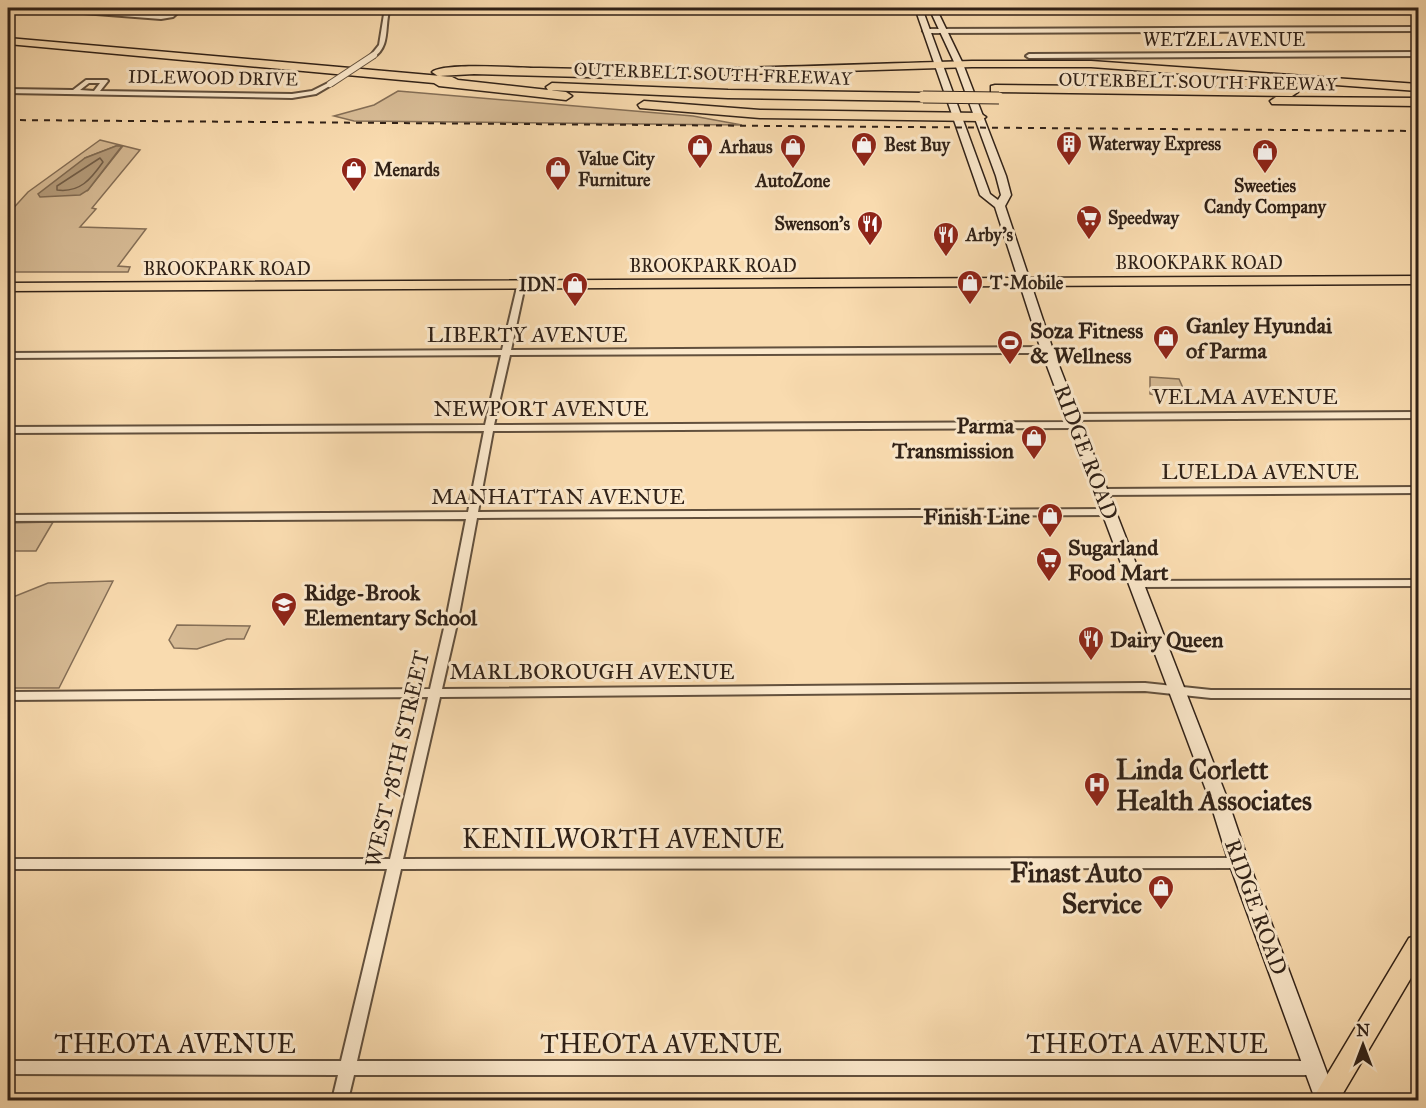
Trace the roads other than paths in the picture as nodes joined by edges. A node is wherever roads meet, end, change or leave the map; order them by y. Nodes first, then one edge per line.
1 (44, 8) edge
2 (180, 8) edge
3 (387, 8) edge
4 (918, 8) edge
5 (932, 8) edge
6 (82, 9) edge
7 (1419, 29) edge
8 (926, 31) junction
9 (943, 31) junction
10 (8, 33) edge
11 (8, 41) edge
12 (933, 49) junction
13 (1419, 54) edge
14 (1029, 56) dead end
15 (959, 64) junction
16 (939, 65) junction
17 (823, 69) junction
18 (432, 75) junction
19 (8, 76) edge
20 (8, 82) edge
21 (1419, 88) edge
22 (8, 91) edge
23 (76, 91) junction
24 (96, 92) junction
25 (1419, 93) edge
26 (997, 94) junction
27 (1419, 102) edge
28 (956, 117) junction
29 (980, 117) junction
30 (1000, 206) junction
31 (1419, 280) edge
32 (1026, 283) junction
33 (521, 285) junction
34 (9, 289) edge
35 (1047, 350) junction
36 (506, 352) junction
37 (8, 356) edge
38 (1419, 415) edge
39 (1074, 421) junction
40 (489, 428) junction
41 (8, 430) edge
42 (1419, 490) edge
43 (1101, 492) junction
44 (1109, 512) junction
45 (473, 516) junction
46 (8, 518) edge
47 (1419, 583) edge
48 (1136, 584) junction
49 (1176, 690) junction
50 (434, 692) junction
51 (1419, 694) edge
52 (8, 696) edge
53 (395, 862) junction
54 (1239, 863) junction
55 (8, 864) edge
56 (1419, 945) edge
57 (8, 1068) edge
58 (347, 1068) junction
59 (1314, 1068) junction
60 (1326, 1100) edge
61 (340, 1101) edge

1 - 6 street
2 - 6 street
3 - 24 street, IDLEWOOD DRIVE, bridge
4 - 8 main road, RIDGE ROAD
5 - 9 main road, RIDGE ROAD
7 - 9 street
8 - 9 street
8 - 12 main road, RIDGE ROAD
9 - 15 main road, RIDGE ROAD
10 - 18 highway, OUTERBELT SOUTH FREEWAY
11 - 18 highway, OUTERBELT SOUTH FREEWAY
12 - 16 main road, RIDGE ROAD
12 - 17 highway
13 - 14 street, WETZEL AVENUE
15 - 16 highway
15 - 21 highway
15 - 29 main road, RIDGE ROAD
16 - 17 highway
16 - 28 main road, RIDGE ROAD
17 - 18 highway
18 - 26 highway, OUTERBELT SOUTH FREEWAY, bridge
18 - 28 highway
19 - 20 street
22 - 23 street, IDLEWOOD DRIVE
23 - 24 street, IDLEWOOD DRIVE
23 - 24 street, IDLEWOOD DRIVE
25 - 26 highway, OUTERBELT SOUTH FREEWAY
26 - 27 highway, OUTERBELT SOUTH FREEWAY
28 - 29 highway
28 - 30 main road, RIDGE ROAD
29 - 30 main road, RIDGE ROAD
30 - 32 main road, RIDGE ROAD
31 - 32 main road, BROOKPARK ROAD
32 - 33 main road, BROOKPARK ROAD
32 - 35 main road, RIDGE ROAD
33 - 34 main road, BROOKPARK ROAD
33 - 36 street, WEST 78TH STREET
35 - 36 street, LIBERTY AVENUE
35 - 39 main road, RIDGE ROAD
36 - 37 street, LIBERTY AVENUE
36 - 40 street, WEST 78TH STREET
38 - 39 street, VELMA AVENUE
39 - 40 street, NEWPORT AVENUE
39 - 43 main road, RIDGE ROAD
40 - 41 street, NEWPORT AVENUE
40 - 45 street, WEST 78TH STREET
42 - 43 street, LUELDA AVENUE
43 - 44 main road, RIDGE ROAD
44 - 45 street, MANHATTAN AVENUE
44 - 48 main road, RIDGE ROAD
45 - 46 street, MANHATTAN AVENUE
45 - 50 street, WEST 78TH STREET
47 - 48 street
48 - 49 main road, RIDGE ROAD
49 - 50 street, MARLBOROUGH AVENUE
49 - 51 street, MARLBOROUGH AVENUE
49 - 54 main road, RIDGE ROAD
50 - 52 street, MARLBOROUGH AVENUE
50 - 53 street, WEST 78TH STREET
53 - 54 street, KENILWORTH AVENUE
53 - 55 street, KENILWORTH AVENUE
53 - 58 street, WEST 78TH STREET
54 - 59 main road, RIDGE ROAD
56 - 60 main road
57 - 58 street, THEOTA AVENUE
58 - 59 street, THEOTA AVENUE
58 - 61 street, WEST 78TH STREET
59 - 60 main road, RIDGE ROAD

